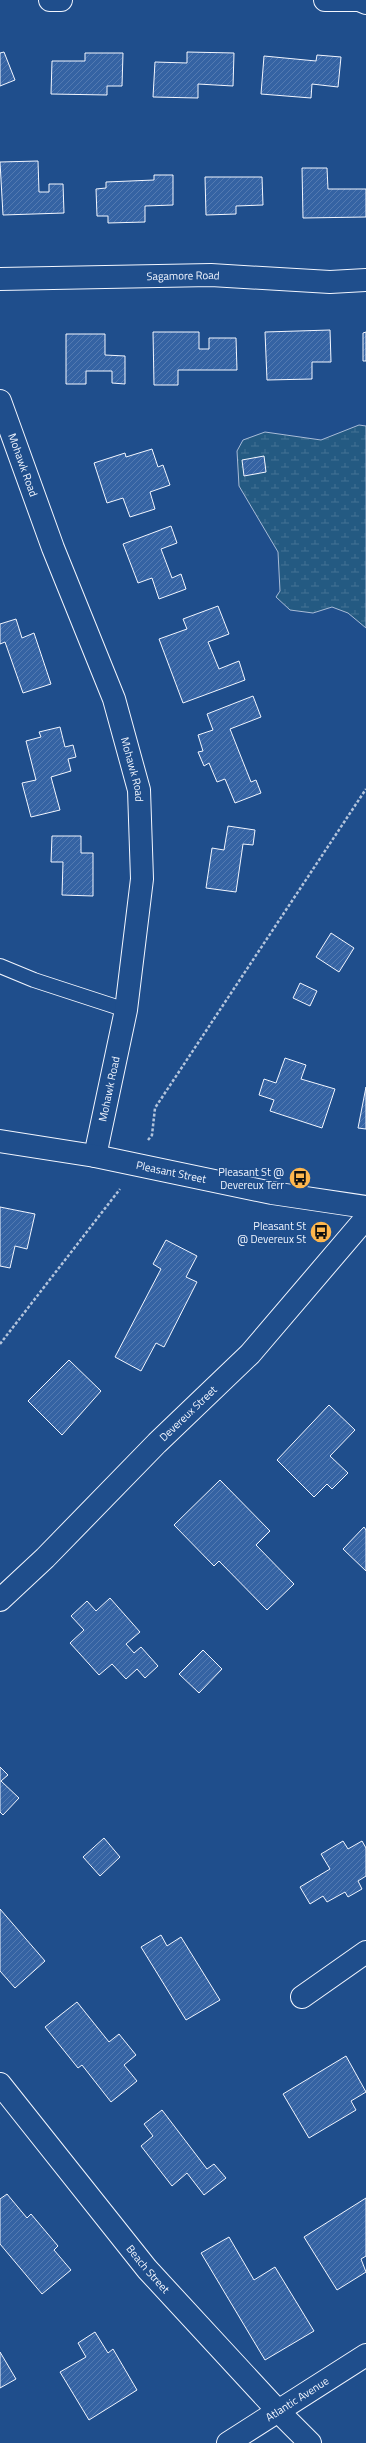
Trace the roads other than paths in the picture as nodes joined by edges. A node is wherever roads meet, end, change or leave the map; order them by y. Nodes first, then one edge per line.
1 (50, 0) edge
2 (61, 0) edge
3 (325, 0) edge
4 (366, 2) edge
5 (0, 279) edge
6 (366, 280) edge
7 (0, 401) edge
8 (0, 966) edge
9 (126, 1010) junction
10 (0, 1141) edge
11 (96, 1156) junction
12 (366, 1207) edge
13 (366, 1218) edge
14 (0, 1600) edge
15 (366, 1952) edge
16 (302, 1997) dead end
17 (0, 2084) edge
18 (366, 2355) edge
19 (279, 2412) junction
20 (228, 2443) edge
21 (310, 2443) edge

1 - 2 street
3 - 4 street
5 - 6 street, Sagamore Road
7 - 9 street, Mohawk Road
8 - 9 lane
9 - 11 street, Mohawk Road
10 - 11 street, Pleasant Street
11 - 12 street, Pleasant Street
13 - 14 street, Devereux Street
15 - 16 street
17 - 19 street, Beach Street
18 - 19 street, Atlantic Avenue
19 - 20 street, Atlantic Avenue
19 - 21 street, Beach Street

